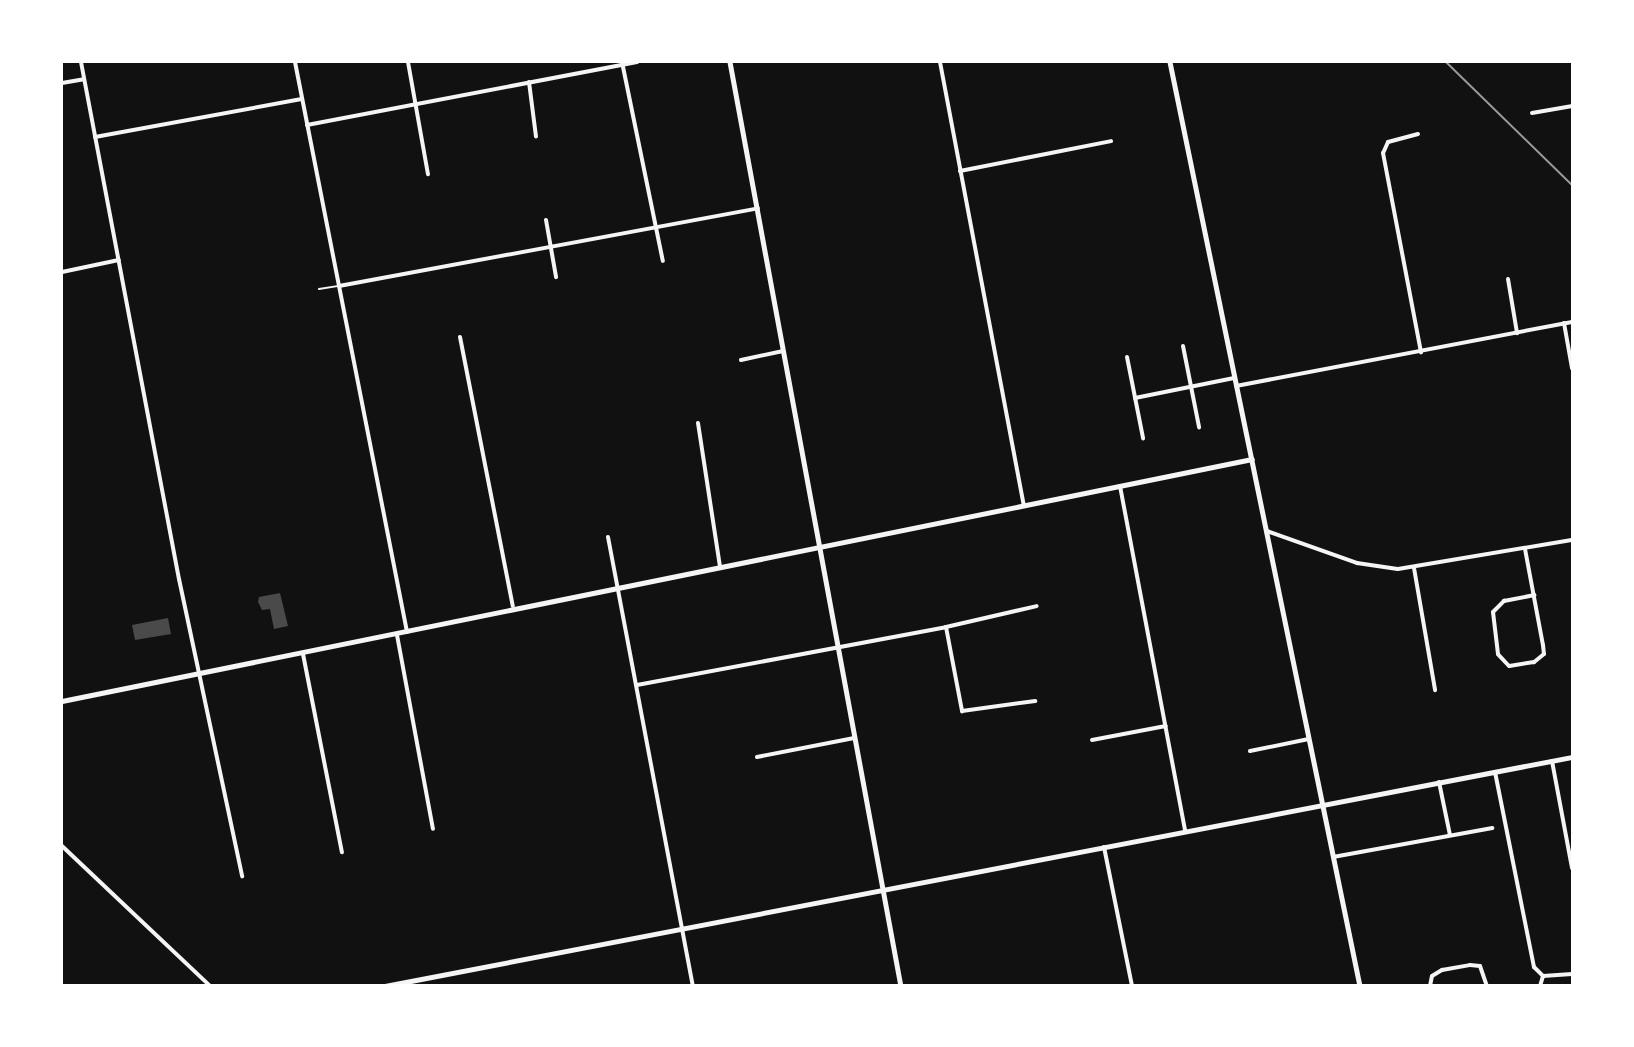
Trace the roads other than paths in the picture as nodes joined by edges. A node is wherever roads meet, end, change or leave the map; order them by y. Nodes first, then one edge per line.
1 (81, 62) edge
2 (296, 62) edge
3 (408, 62) edge
4 (637, 62) edge
5 (730, 62) edge
6 (940, 62) edge
7 (1170, 62) edge
8 (622, 63) edge
9 (84, 79) junction
10 (529, 82) junction
11 (62, 83) edge
12 (302, 99) junction
13 (416, 103) junction
14 (1572, 106) edge
15 (1532, 113) dead end
16 (307, 125) junction
17 (1418, 135) dead end
18 (536, 136) dead end
19 (95, 137) junction
20 (1111, 141) dead end
21 (960, 171) junction
22 (428, 174) dead end
23 (758, 208) junction
24 (546, 220) dead end
25 (656, 229) junction
26 (551, 249) junction
27 (119, 260) junction
28 (663, 261) dead end
29 (62, 272) edge
30 (556, 277) dead end
31 (1508, 279) dead end
32 (339, 286) junction
33 (319, 290) dead end
34 (1572, 322) edge
35 (1564, 323) junction
36 (1517, 333) junction
37 (460, 337) dead end
38 (1184, 346) dead end
39 (783, 351) junction
40 (1421, 352) junction
41 (1127, 357) dead end
42 (741, 360) dead end
43 (1572, 368) edge
44 (1234, 378) junction
45 (1236, 386) junction
46 (1191, 387) junction
47 (1135, 398) junction
48 (698, 423) dead end
49 (1199, 427) dead end
50 (1143, 438) dead end
51 (1252, 459) junction
52 (1120, 485) junction
53 (1023, 503) junction
54 (1267, 531) junction
55 (608, 537) dead end
56 (1572, 540) edge
57 (821, 547) junction
58 (1525, 549) junction
59 (720, 567) junction
60 (1414, 568) junction
61 (618, 586) junction
62 (1534, 595) junction
63 (513, 606) junction
64 (1037, 606) dead end
65 (946, 627) junction
66 (407, 632) junction
67 (397, 634) junction
68 (838, 646) junction
69 (303, 654) junction
70 (201, 674) junction
71 (637, 685) junction
72 (1435, 690) dead end
73 (62, 701) edge
74 (1035, 701) dead end
75 (1166, 726) junction
76 (854, 738) junction
77 (1309, 739) junction
78 (1092, 740) dead end
79 (1250, 751) dead end
80 (757, 757) dead end
81 (1572, 757) edge
82 (1552, 761) junction
83 (1495, 772) junction
84 (1439, 782) junction
85 (1323, 805) junction
86 (1492, 828) dead end
87 (433, 829) dead end
88 (1185, 830) junction
89 (1449, 835) junction
90 (62, 846) edge
91 (1104, 847) junction
92 (342, 852) dead end
93 (1333, 857) junction
94 (1572, 868) edge
95 (242, 876) dead end
96 (883, 890) junction
97 (682, 928) junction
98 (1572, 974) edge
99 (1544, 976) junction
100 (210, 986) edge
101 (385, 986) edge
102 (693, 986) edge
103 (901, 986) edge
104 (1132, 986) edge
105 (1360, 986) edge
106 (1430, 986) edge
107 (1487, 986) edge
108 (1540, 986) edge

1 - 9 street
2 - 12 street
3 - 13 street
4 - 8 street
5 - 23 street
6 - 21 street
7 - 44 street
8 - 10 street
8 - 25 street
9 - 11 street
9 - 19 street
10 - 13 street
10 - 18 street
12 - 16 street
12 - 19 street
13 - 16 street
13 - 22 street
14 - 15 street
16 - 32 street
17 - 40 street
19 - 27 street
20 - 21 street
21 - 53 street
23 - 25 street
23 - 39 street
24 - 26 street
25 - 26 street
25 - 28 street
26 - 30 street
26 - 32 street
27 - 29 street
27 - 70 street
31 - 36 street
32 - 33 lane
32 - 66 street
34 - 35 street
35 - 36 street
35 - 43 street
36 - 40 street
37 - 63 street
38 - 46 street
39 - 42 street
39 - 57 street
40 - 45 street
41 - 47 street
44 - 45 street
44 - 46 street
45 - 51 street
46 - 47 street
46 - 49 street
47 - 50 street
48 - 59 street
51 - 52 street
51 - 54 street
52 - 53 street
52 - 75 street
53 - 57 street
54 - 60 street
54 - 77 street
55 - 61 street
56 - 58 street
57 - 59 street
57 - 68 street
58 - 60 street
58 - 62 street
59 - 61 street
60 - 72 street
61 - 63 street
61 - 71 street
62 - 62 street
63 - 66 street
64 - 65 street
65 - 68 street
65 - 74 street
66 - 67 street
67 - 69 street
67 - 87 street
68 - 71 street
68 - 76 street
69 - 70 street
69 - 92 street
70 - 73 street
70 - 95 street
71 - 97 street
75 - 78 street
75 - 88 street
76 - 80 street
76 - 96 street
77 - 79 street
77 - 85 street
81 - 82 street
82 - 83 street
82 - 94 street
83 - 84 street
83 - 99 street
84 - 85 street
84 - 89 street
85 - 88 street
85 - 93 street
86 - 89 street
88 - 91 street
89 - 93 street
90 - 100 street
91 - 96 street
91 - 104 street
93 - 105 street
96 - 97 street
96 - 103 street
97 - 101 street
97 - 102 street
98 - 99 street
99 - 108 street
106 - 107 street

